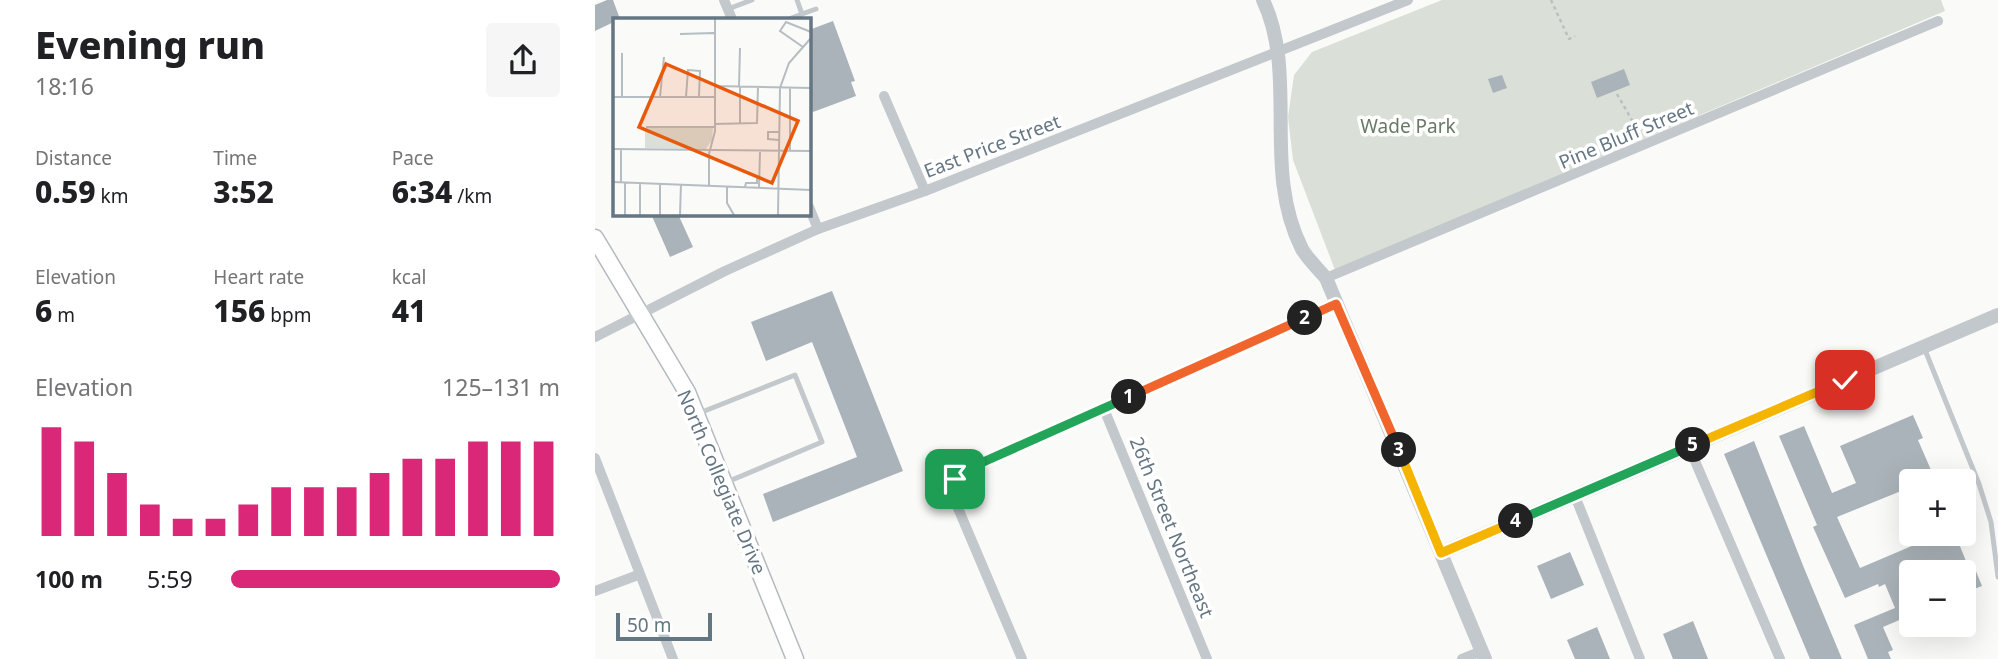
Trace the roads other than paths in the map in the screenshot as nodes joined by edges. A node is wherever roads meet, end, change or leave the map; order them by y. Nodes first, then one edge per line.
1 (751, 0) edge
2 (797, 0) edge
3 (1263, 0) edge
4 (1408, 0) edge
5 (728, 9) edge
6 (816, 9) dead end
7 (802, 14) junction
8 (792, 18) edge
9 (1938, 21) dead end
10 (1278, 52) junction
11 (884, 96) dead end
12 (925, 191) junction
13 (810, 209) edge
14 (818, 229) junction
15 (595, 238) edge
16 (1326, 278) junction
17 (1336, 304) junction
18 (639, 315) junction
19 (1998, 315) edge
20 (595, 337) edge
21 (1923, 347) junction
22 (1104, 409) junction
23 (697, 415) junction
24 (1689, 447) junction
25 (595, 458) edge
26 (724, 483) junction
27 (1575, 496) junction
28 (1441, 553) junction
29 (638, 575) junction
30 (1998, 577) edge
31 (595, 591) edge
32 (1484, 655) edge
33 (673, 659) edge
34 (795, 659) edge
35 (1022, 659) edge
36 (1207, 659) edge
37 (1462, 659) edge
38 (1640, 659) edge
39 (1780, 659) edge

1 - 5 lane
2 - 7 lane
3 - 10 street
4 - 10 street, East Price Street
6 - 7 lane
7 - 8 lane
9 - 16 street, Pine Bluff Street
10 - 12 street, East Price Street
10 - 16 street
11 - 12 street
12 - 14 street, East Price Street
13 - 14 street
14 - 18 street, East Price Street
15 - 18 main road, North Collegiate Drive
16 - 17 street
17 - 22 street
17 - 28 street
18 - 20 street, East Price Street
18 - 23 main road, North Collegiate Drive
19 - 21 street
21 - 24 street
21 - 30 lane
22 - 35 street
22 - 36 street, 26th Street Northeast
23 - 26 main road, North Collegiate Drive
23 - 26 lane
24 - 27 street
24 - 39 street
25 - 29 street
26 - 34 main road, North Collegiate Drive
27 - 28 street
27 - 38 street
28 - 32 street
29 - 31 street
29 - 33 street
32 - 37 street

